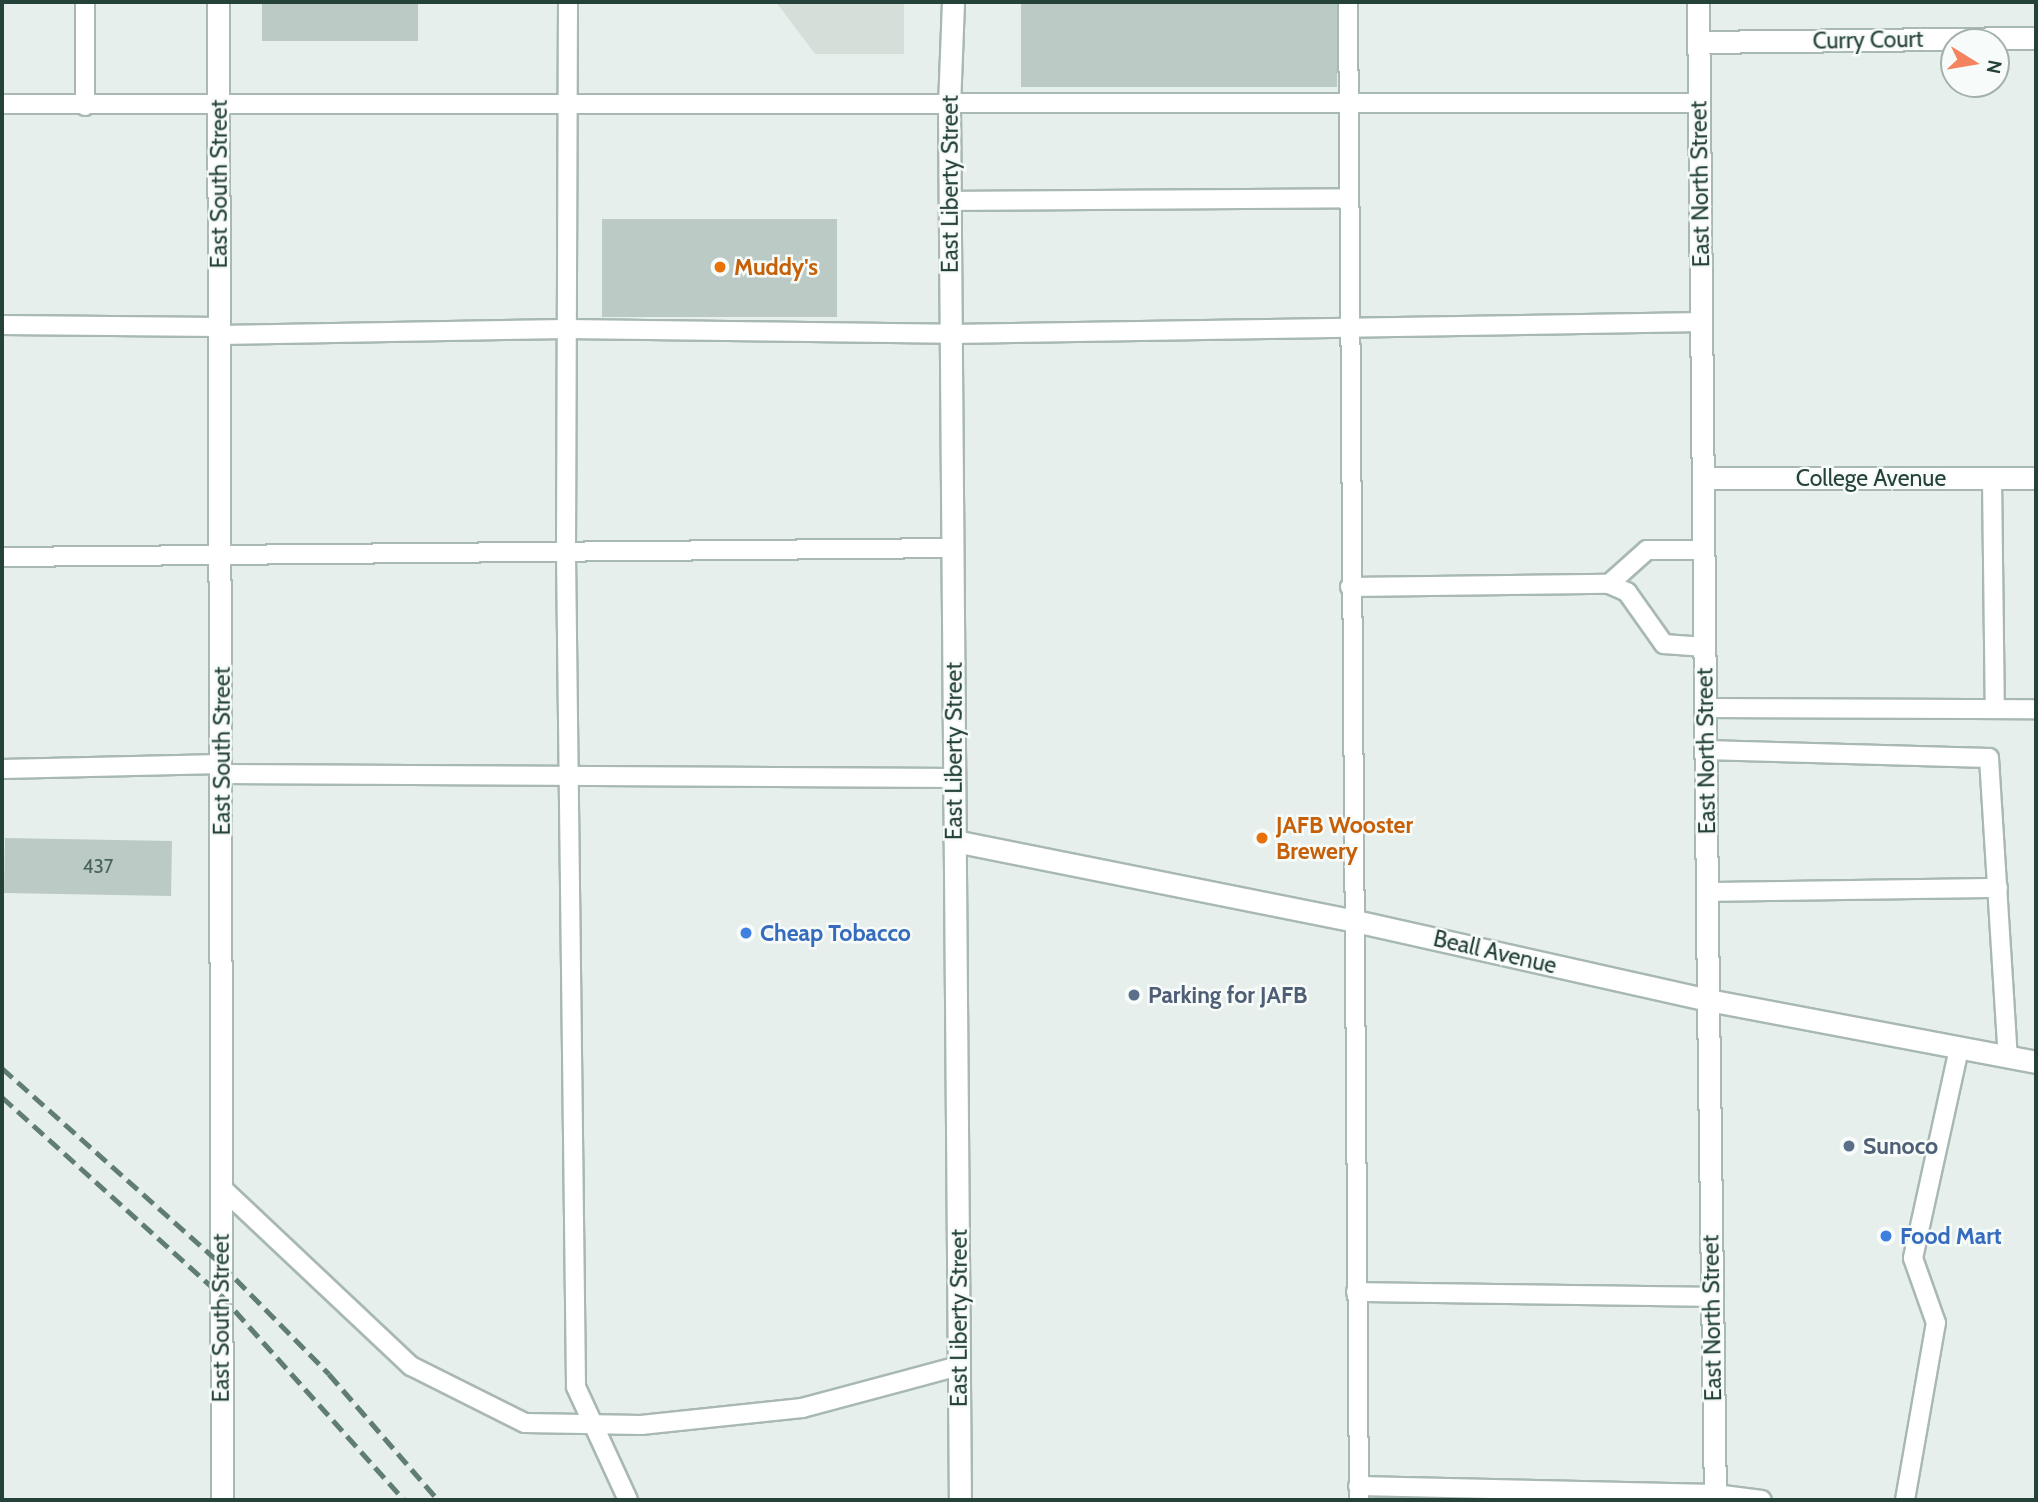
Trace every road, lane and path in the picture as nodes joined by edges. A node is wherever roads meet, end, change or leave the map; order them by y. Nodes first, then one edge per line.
1 (85, 2) edge
2 (218, 2) edge
3 (568, 2) edge
4 (953, 2) edge
5 (1348, 2) edge
6 (1698, 2) edge
7 (2036, 38) edge
8 (1699, 42) junction
9 (1698, 103) junction
10 (2, 104) edge
11 (1348, 105) junction
12 (85, 106) junction
13 (566, 107) junction
14 (949, 108) junction
15 (219, 109) junction
16 (1349, 198) junction
17 (950, 201) junction
18 (1703, 322) junction
19 (2, 325) edge
20 (1349, 326) junction
21 (566, 329) junction
22 (220, 331) junction
23 (951, 334) junction
24 (1706, 478) junction
25 (1992, 478) junction
26 (2036, 478) edge
27 (953, 548) junction
28 (1704, 550) junction
29 (566, 554) junction
30 (2, 557) edge
31 (222, 557) junction
32 (1609, 584) junction
33 (1350, 587) junction
34 (1705, 647) junction
35 (1705, 708) junction
36 (1995, 708) junction
37 (2036, 709) edge
38 (1705, 750) junction
39 (2, 769) edge
40 (222, 769) junction
41 (568, 776) junction
42 (955, 778) junction
43 (955, 841) junction
44 (1998, 888) junction
45 (1707, 892) junction
46 (1351, 920) junction
47 (1708, 1000) junction
48 (1959, 1048) junction
49 (2008, 1057) junction
50 (2036, 1062) edge
51 (222, 1188) junction
52 (1356, 1292) junction
53 (1712, 1297) junction
54 (959, 1366) junction
55 (593, 1424) junction
56 (1359, 1493) edge
57 (1715, 1497) edge
58 (222, 1500) edge
59 (628, 1500) edge
60 (960, 1500) edge
61 (1762, 1500) edge
62 (1905, 1500) edge

1 - 12 lane
2 - 15 street, East South Street
3 - 13 lane
4 - 14 street, East Liberty Street
5 - 11 lane
6 - 8 street, East North Street
7 - 8 street, Curry Court
8 - 9 street, East North Street
9 - 11 lane
9 - 18 street, East North Street
10 - 12 lane
11 - 14 lane
11 - 16 lane
12 - 15 lane
13 - 14 lane
13 - 15 lane
13 - 21 lane
14 - 17 street, East Liberty Street
15 - 22 street, East South Street
16 - 17 lane
16 - 20 lane
17 - 23 street, East Liberty Street
18 - 20 lane
18 - 24 street, East North Street
19 - 22 lane
20 - 23 lane
20 - 33 lane
21 - 22 lane
21 - 23 lane
21 - 29 lane
22 - 31 street, East South Street
23 - 27 street, East Liberty Street
24 - 25 street, College Avenue
24 - 28 street, East North Street
25 - 26 street, College Avenue
25 - 36 lane
27 - 29 lane
27 - 42 street, East Liberty Street
28 - 32 lane
28 - 34 street, East North Street
29 - 31 lane
29 - 41 lane
30 - 31 lane
31 - 40 street, East South Street
32 - 33 lane
32 - 34 lane
33 - 46 lane
34 - 35 street, East North Street
35 - 36 lane
35 - 38 street, East North Street
36 - 37 lane
38 - 44 lane
38 - 45 street, East North Street
39 - 40 lane
40 - 41 lane
40 - 51 street, East South Street
41 - 42 lane
41 - 55 lane
42 - 43 street, East Liberty Street
43 - 46 street, Beall Avenue
43 - 54 street, East Liberty Street
44 - 45 lane
44 - 49 lane
45 - 47 street, East North Street
46 - 47 street, Beall Avenue
46 - 52 lane
47 - 48 street, Beall Avenue
47 - 53 street, East North Street
48 - 49 street, Beall Avenue
48 - 62 lane
49 - 50 street, Beall Avenue
51 - 55 lane
51 - 58 street, East South Street
52 - 53 lane
52 - 56 lane
53 - 57 street, East North Street
54 - 55 lane
54 - 60 street, East Liberty Street
55 - 59 lane
56 - 57 lane
57 - 61 lane

